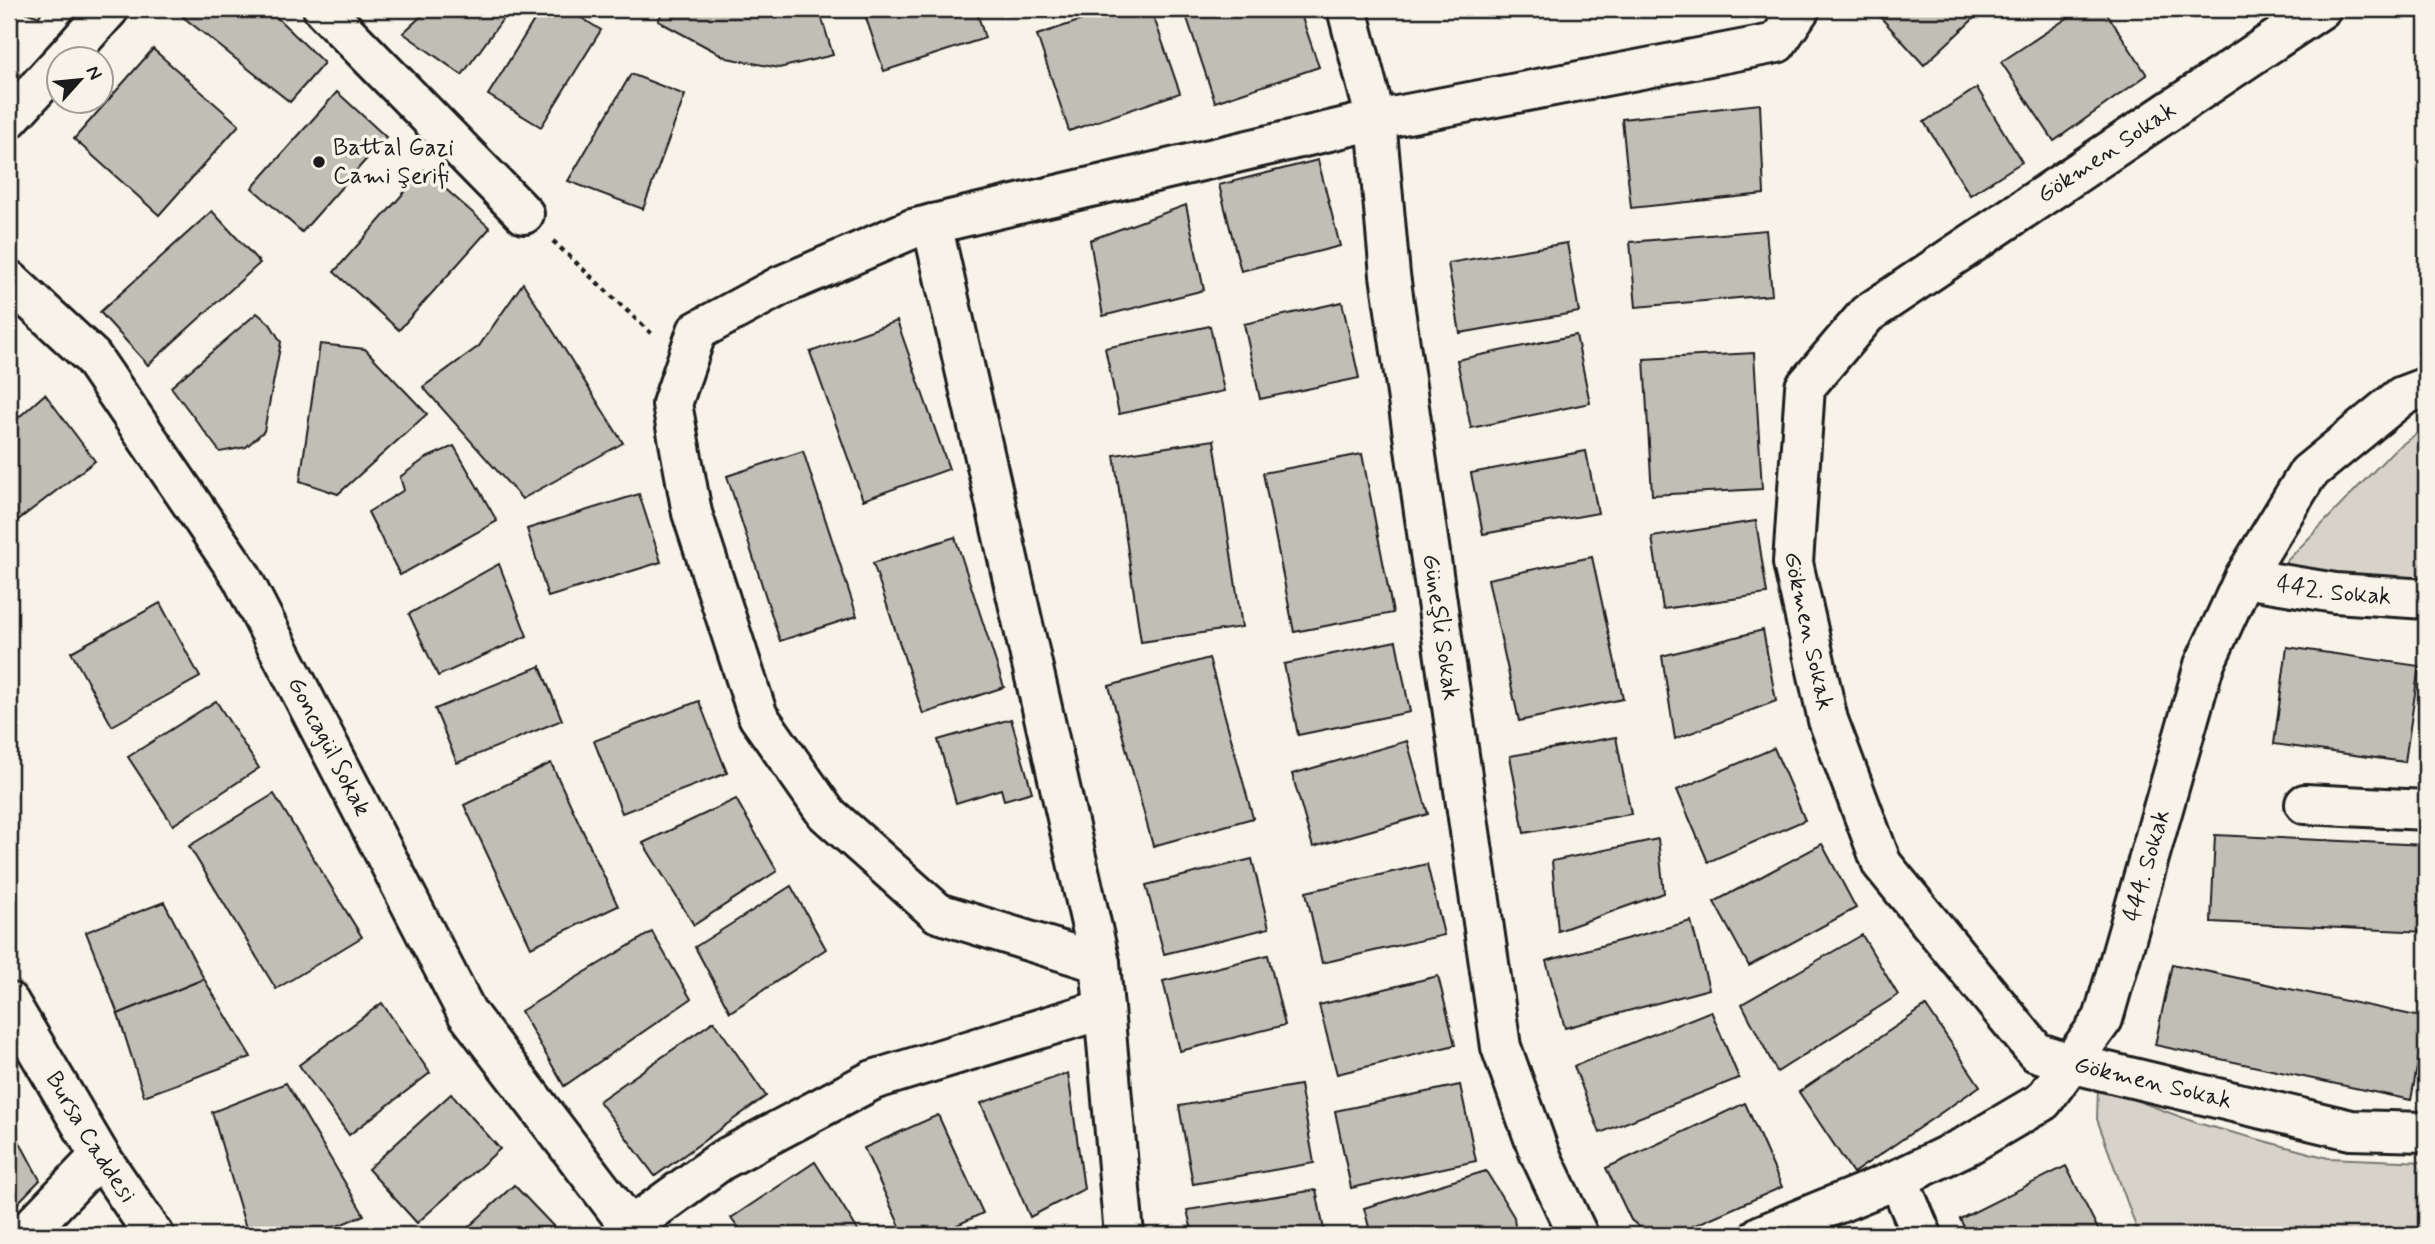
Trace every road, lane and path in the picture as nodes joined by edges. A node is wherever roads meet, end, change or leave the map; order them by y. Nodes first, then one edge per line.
1 (109, 9) edge
2 (323, 9) edge
3 (1347, 9) edge
4 (1800, 9) edge
5 (2321, 9) edge
6 (75, 46) edge
7 (46, 78) edge
8 (9, 119) edge
9 (1376, 120) junction
10 (524, 214) joint
11 (932, 224) junction
12 (9, 280) edge
13 (685, 366) junction
14 (2426, 387) edge
15 (2244, 578) junction
16 (2426, 599) edge
17 (2305, 804) dead end
18 (2426, 810) edge
19 (1100, 963) junction
20 (10, 1008) edge
21 (1104, 1009) junction
22 (2070, 1063) junction
23 (2426, 1132) edge
24 (100, 1156) junction
25 (1898, 1179) junction
26 (627, 1231) edge
27 (24, 1235) edge
28 (154, 1235) edge
29 (1124, 1235) edge
30 (1578, 1235) edge
31 (1761, 1235) edge
32 (1922, 1235) edge

1 - 6 street
2 - 10 street
3 - 9 street, Güneşli Sokak
4 - 9 street
5 - 22 street, Gökmen Sokak
7 - 8 street
9 - 11 street
9 - 30 street, Güneşli Sokak
10 - 13 path
11 - 13 street
11 - 19 street
12 - 26 street, Goncagül Sokak
13 - 19 street
14 - 15 street, 444. Sokak
15 - 16 street, 442. Sokak
15 - 22 street, 444. Sokak
17 - 18 street
19 - 21 street
20 - 24 street, Bursa Caddesi
21 - 26 street
21 - 29 street
22 - 23 street, Gökmen Sokak
22 - 25 street, 444. Sokak
24 - 27 street
24 - 28 street, Bursa Caddesi
25 - 31 street, 444. Sokak
25 - 32 street

